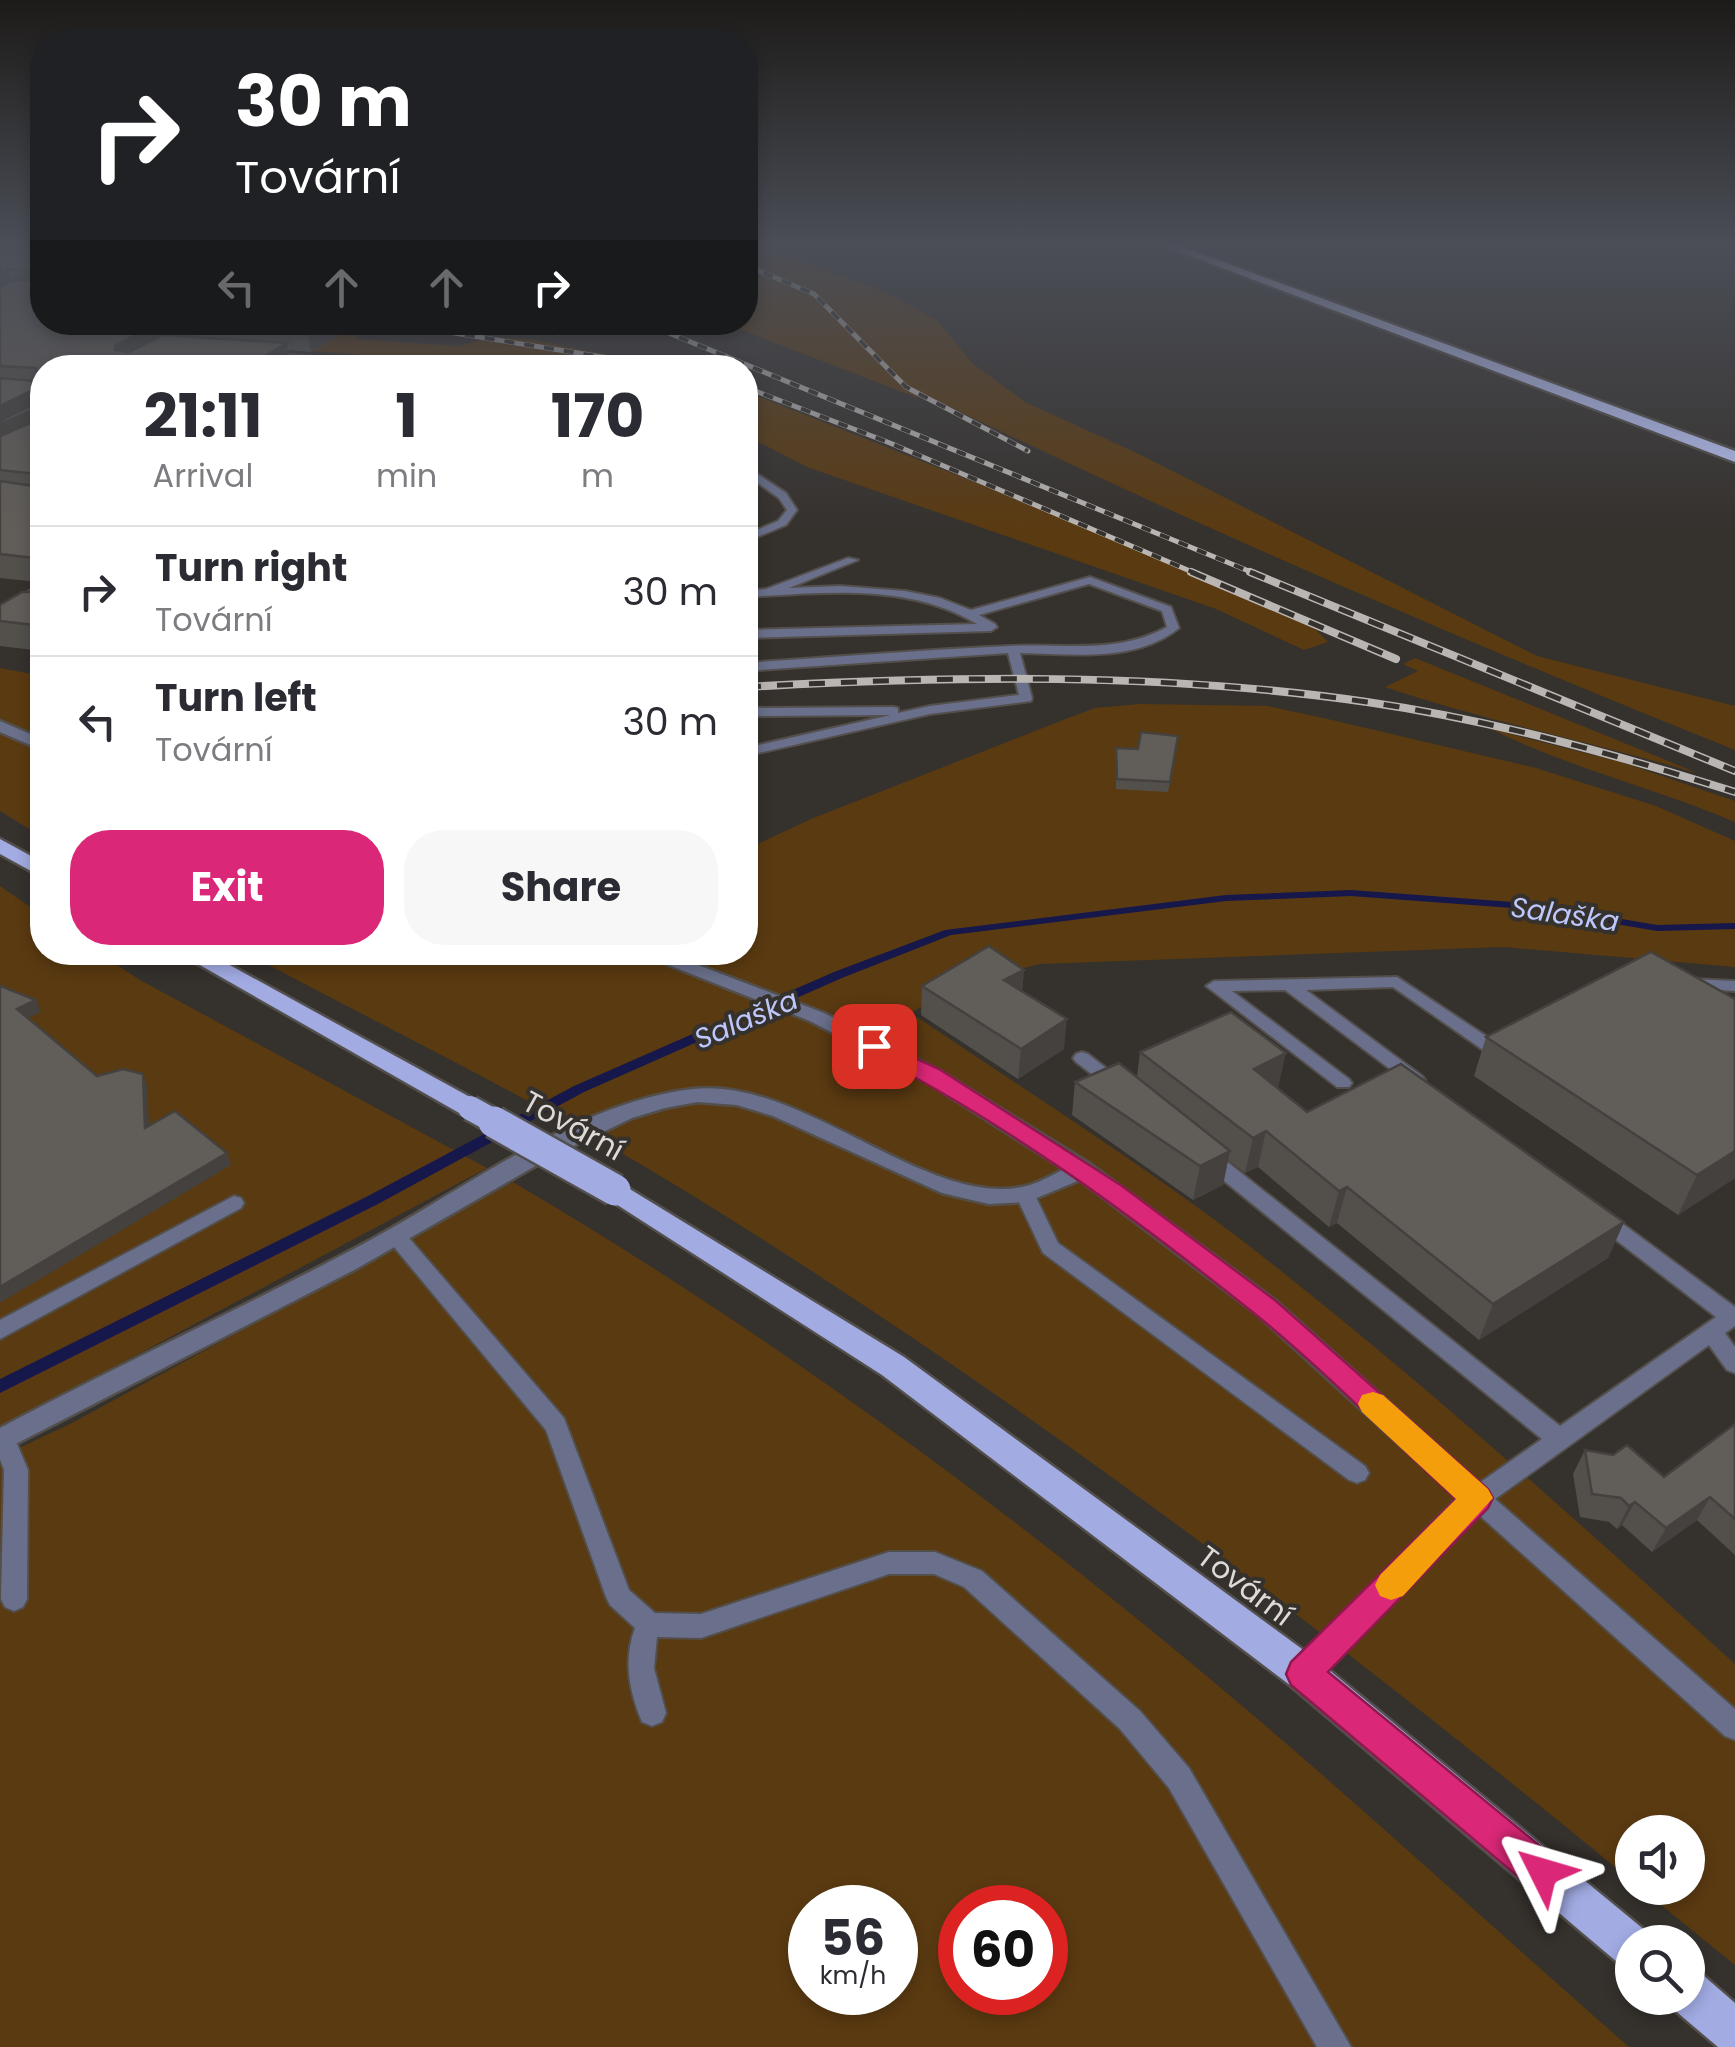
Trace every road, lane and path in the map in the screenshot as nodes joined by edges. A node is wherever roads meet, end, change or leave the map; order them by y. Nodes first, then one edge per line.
1 (1426, 342) edge
2 (1457, 342) edge
3 (264, 354) edge
4 (274, 355) edge
5 (1735, 443) edge
6 (1735, 457) edge
7 (758, 480) edge
8 (758, 533) edge
9 (852, 560) dead end
10 (758, 593) edge
11 (766, 593) junction
12 (30, 594) edge
13 (3, 610) edge
14 (24, 610) edge
15 (972, 613) junction
16 (953, 628) junction
17 (758, 634) edge
18 (1013, 649) junction
19 (963, 653) junction
20 (758, 666) edge
21 (924, 711) junction
22 (758, 712) edge
23 (0, 726) edge
24 (30, 737) edge
25 (758, 749) edge
26 (0, 845) edge
27 (30, 864) edge
28 (212, 965) edge
29 (681, 965) edge
30 (1664, 983) edge
31 (1288, 985) junction
32 (1735, 986) edge
33 (1492, 1048) edge
34 (1082, 1058) dead end
35 (1343, 1082) dead end
36 (1431, 1092) edge
37 (1128, 1094) edge
38 (1190, 1143) edge
39 (1082, 1170) junction
40 (1026, 1194) junction
41 (234, 1202) dead end
42 (1590, 1210) edge
43 (396, 1236) junction
44 (1734, 1316) edge
45 (0, 1330) edge
46 (1712, 1332) junction
47 (1735, 1364) edge
48 (1560, 1439) junction
49 (2, 1440) edge
50 (1357, 1473) dead end
51 (1477, 1498) junction
52 (14, 1599) dead end
53 (649, 1624) junction
54 (1304, 1674) junction
55 (652, 1713) dead end
56 (1735, 1727) edge
57 (1615, 1933) edge
58 (1705, 2006) edge
59 (1735, 2032) edge
60 (1335, 2047) edge

1 - 6 highway
2 - 5 highway
3 - 4 lane
7 - 8 lane
9 - 11 lane
10 - 11 lane
11 - 15 lane
12 - 13 lane
13 - 14 lane
15 - 16 lane
15 - 18 lane
16 - 17 lane
16 - 19 lane
18 - 19 lane
18 - 21 lane
19 - 20 lane
21 - 22 lane
21 - 25 lane
23 - 24 street
26 - 27 main road
28 - 54 main road, Tovární, bridge
29 - 39 street
30 - 32 lane
31 - 33 lane
31 - 35 lane
31 - 36 lane
34 - 37 lane
38 - 48 lane
39 - 40 street
39 - 51 street
40 - 43 street
40 - 50 lane
41 - 45 lane
42 - 44 lane
43 - 49 street
43 - 53 lane
44 - 46 lane
46 - 47 lane
46 - 48 lane
48 - 51 lane
49 - 52 lane
51 - 54 street
51 - 56 lane
53 - 55 lane
53 - 60 lane
54 - 57 main road, Tovární
58 - 59 main road

